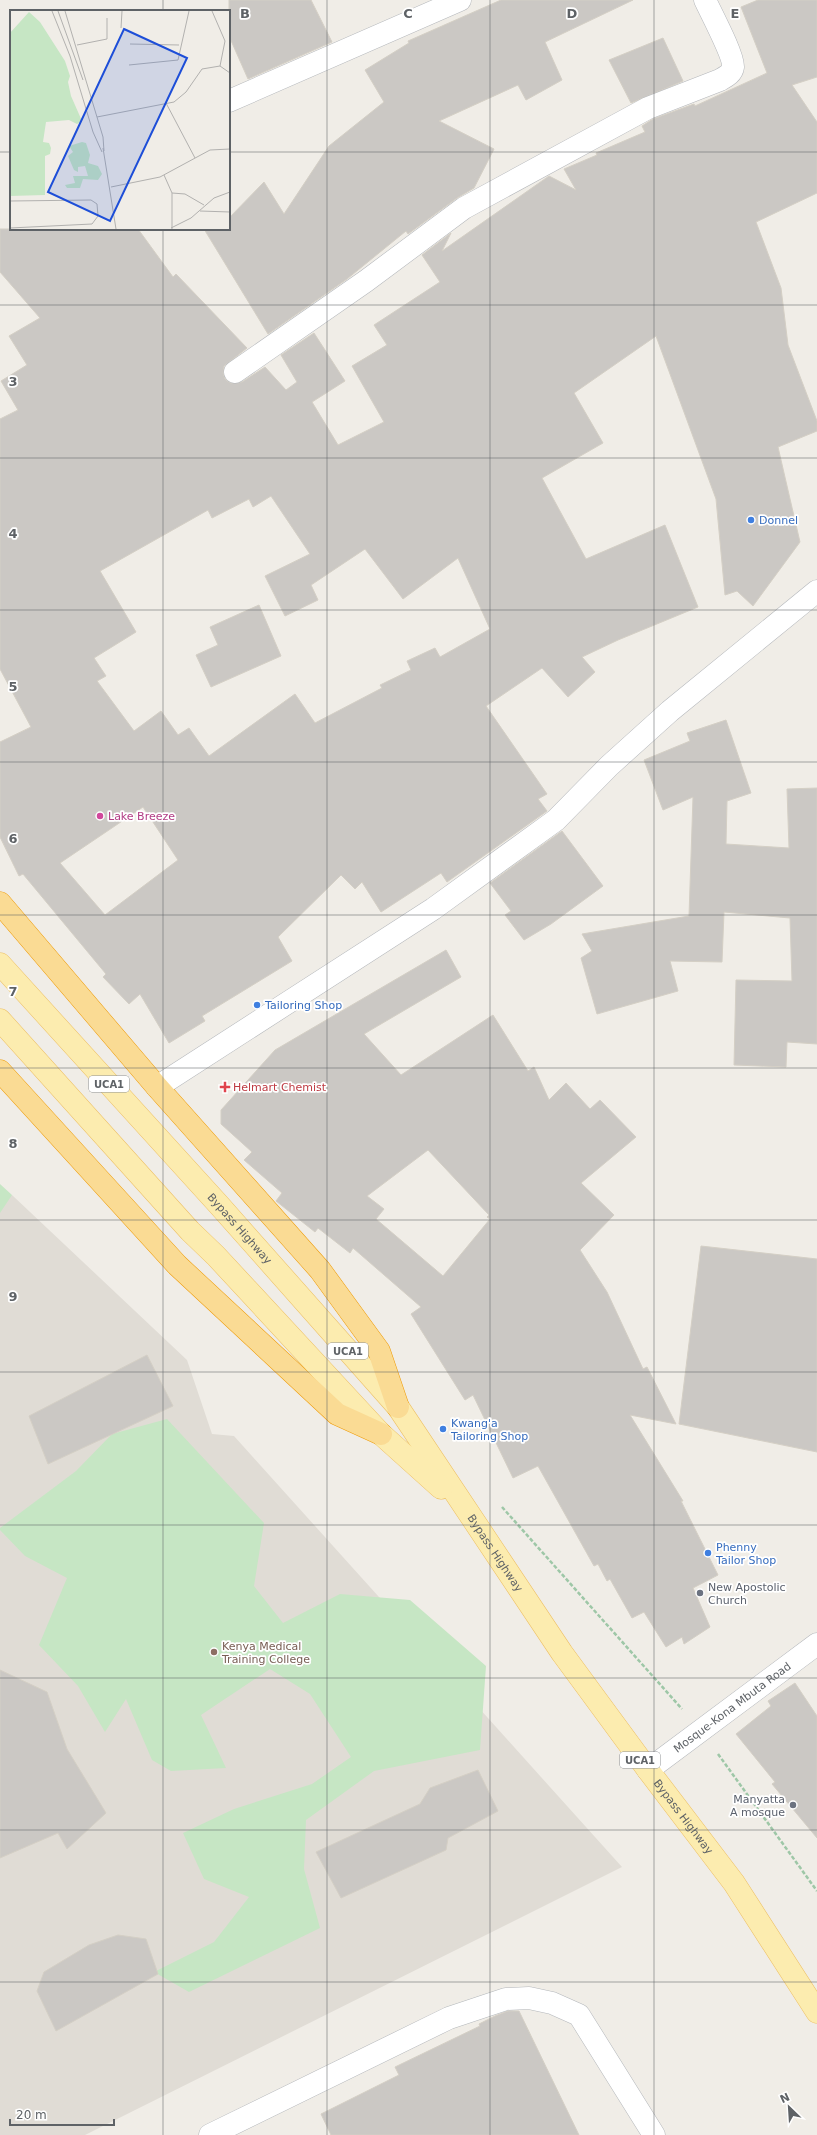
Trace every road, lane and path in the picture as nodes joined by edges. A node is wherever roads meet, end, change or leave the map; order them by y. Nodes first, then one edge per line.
1 (460, 0) edge
2 (705, 0) edge
3 (230, 101) edge
4 (235, 372) dead end
5 (817, 591) edge
6 (0, 903) edge
7 (0, 964) edge
8 (0, 1020) edge
9 (0, 1071) edge
10 (157, 1087) junction
11 (398, 1408) junction
12 (381, 1434) junction
13 (463, 1507) junction
14 (817, 1644) edge
15 (648, 1770) junction
16 (817, 2012) edge
17 (210, 2135) edge
18 (654, 2135) edge

1 - 3 street
2 - 4 street
5 - 10 street
6 - 10 highway
7 - 11 main road, Bypass Highway / UCA1
8 - 12 main road, Bypass Highway / UCA1
9 - 12 highway
10 - 11 highway
11 - 13 main road, Bypass Highway / UCA1
12 - 13 main road, Bypass Highway / UCA1
13 - 15 main road, Bypass Highway / UCA1
14 - 15 street, Mosque-Kona Mbuta Road
15 - 16 main road, Bypass Highway / UCA1
17 - 18 street

